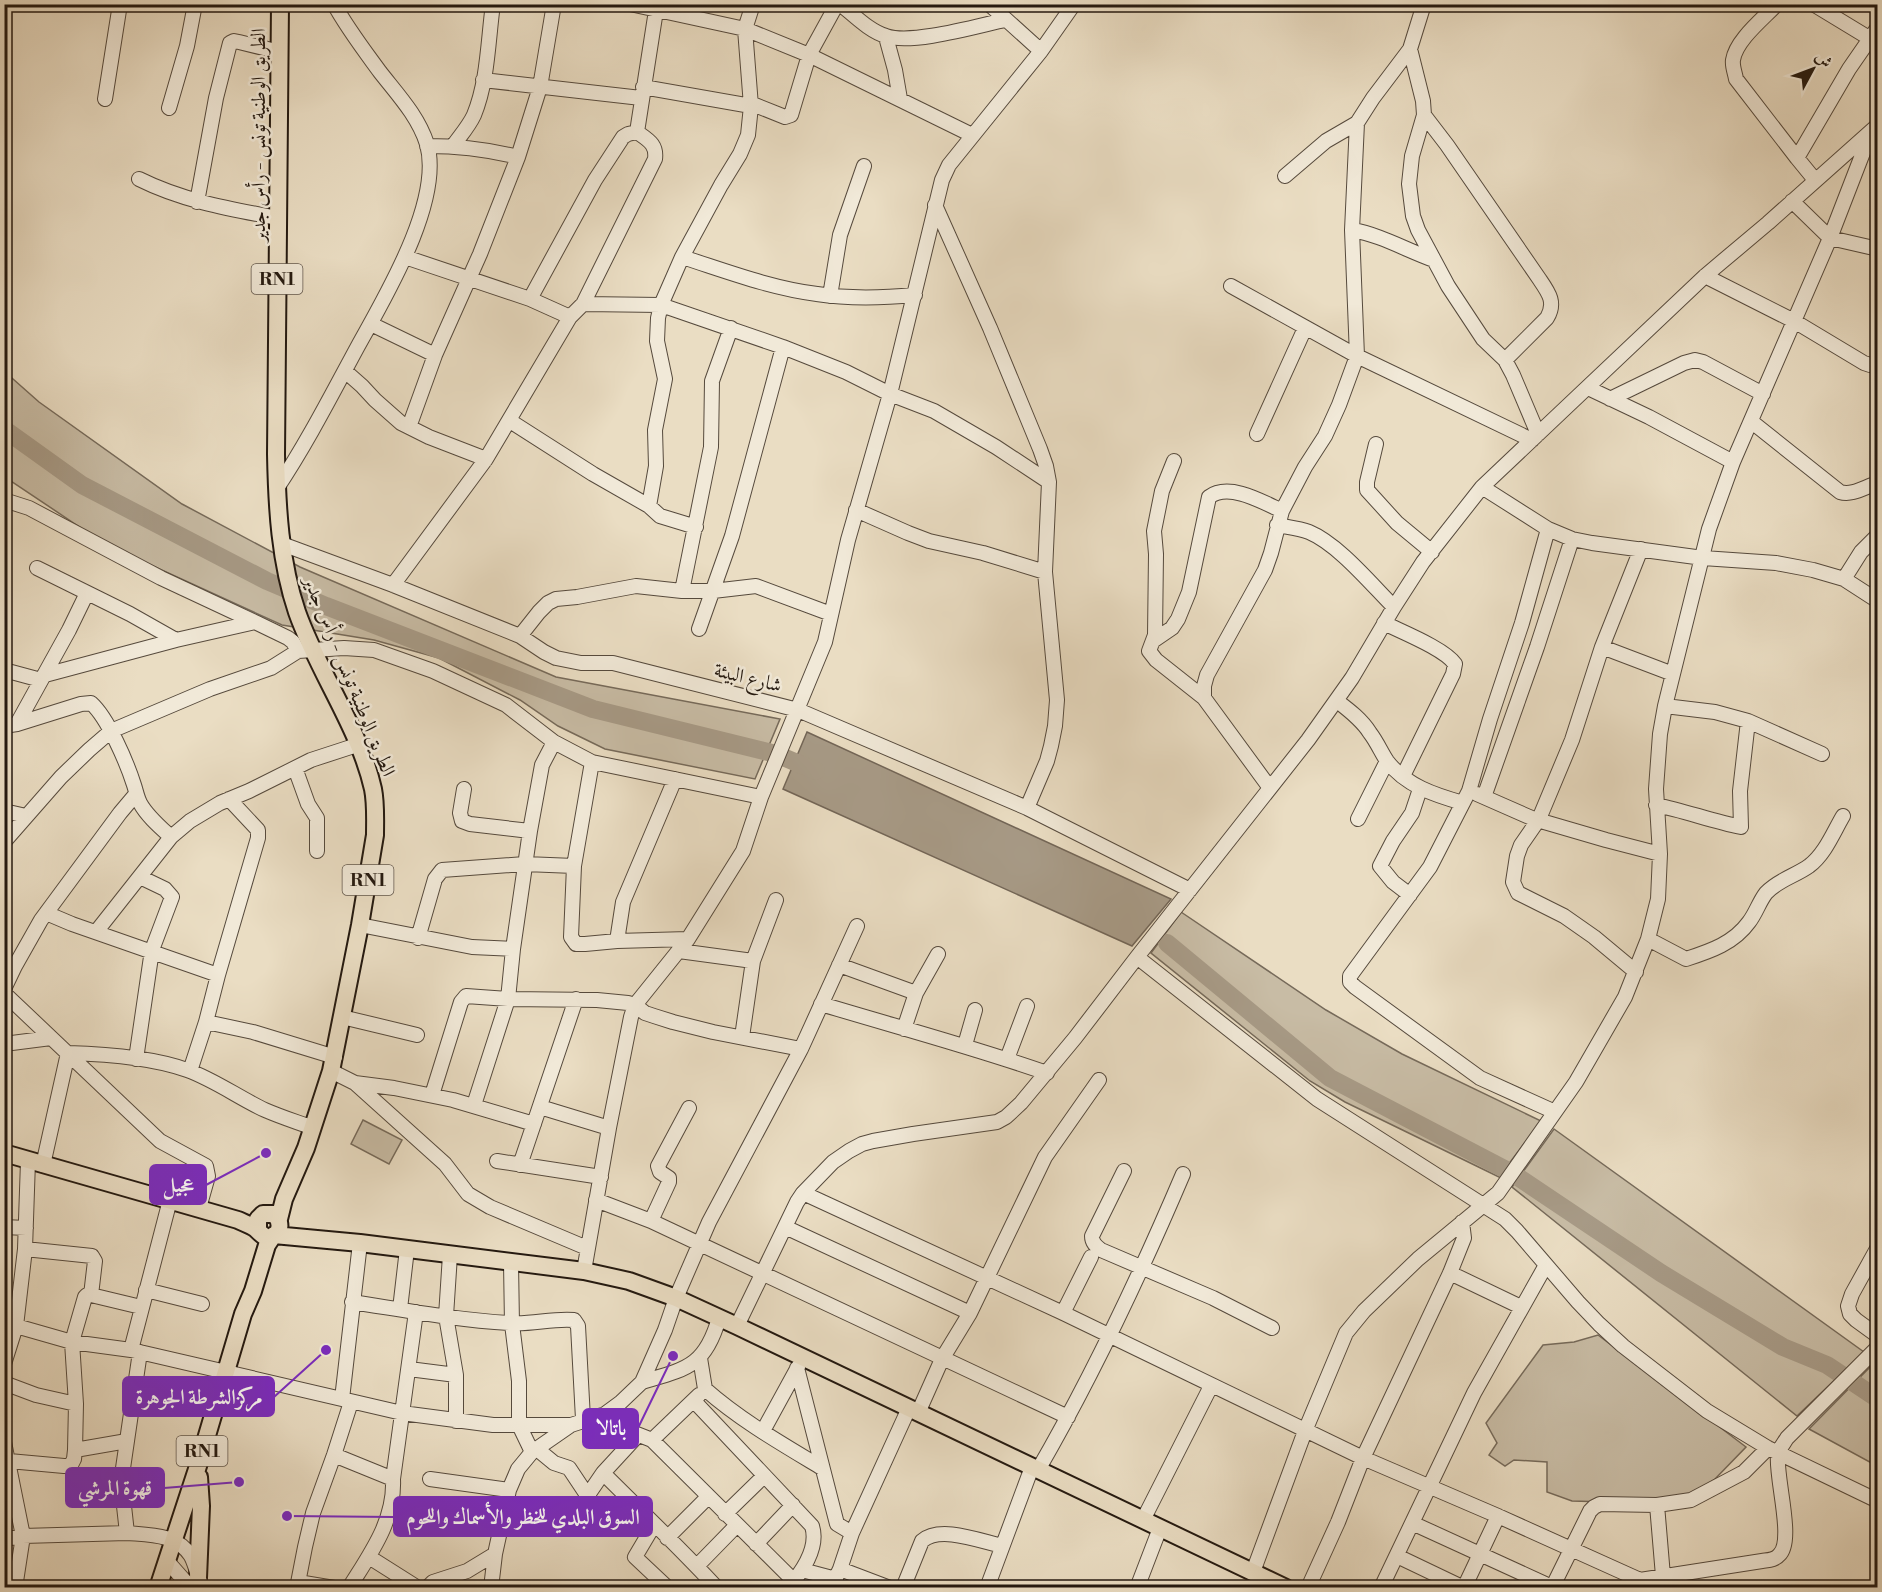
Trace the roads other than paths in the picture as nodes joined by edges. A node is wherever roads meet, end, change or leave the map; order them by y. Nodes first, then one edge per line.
1 (120, 4) edge
2 (195, 4) edge
3 (280, 4) edge
4 (334, 4) edge
5 (494, 4) edge
6 (554, 4) edge
7 (630, 4) edge
8 (753, 4) edge
9 (838, 4) edge
10 (989, 4) edge
11 (1074, 4) edge
12 (1424, 4) edge
13 (1777, 4) edge
14 (1812, 4) edge
15 (657, 7) edge
16 (1005, 20) junction
17 (745, 29) junction
18 (1873, 32) edge
19 (886, 37) junction
20 (1410, 49) junction
21 (1041, 51) junction
22 (279, 52) junction
23 (809, 55) junction
24 (483, 80) junction
25 (540, 87) junction
26 (642, 92) junction
27 (105, 99) dead end
28 (900, 99) junction
29 (751, 105) junction
30 (169, 108) dead end
31 (1424, 115) junction
32 (1357, 123) junction
33 (1875, 127) edge
34 (637, 132) junction
35 (972, 135) junction
36 (427, 146) junction
37 (453, 146) junction
38 (518, 157) junction
39 (1797, 158) junction
40 (864, 166) dead end
41 (1285, 176) dead end
42 (139, 179) dead end
43 (1815, 180) junction
44 (1792, 201) junction
45 (197, 202) junction
46 (935, 205) junction
47 (278, 218) junction
48 (1352, 230) junction
49 (1830, 238) junction
50 (1878, 249) edge
51 (405, 257) junction
52 (682, 257) junction
53 (1434, 260) junction
54 (1705, 276) junction
55 (468, 279) junction
56 (1231, 286) dead end
57 (915, 295) junction
58 (830, 296) junction
59 (530, 299) junction
60 (583, 304) junction
61 (661, 306) junction
62 (570, 317) junction
63 (1794, 321) junction
64 (371, 324) junction
65 (731, 328) junction
66 (1305, 328) junction
67 (783, 347) junction
68 (435, 355) junction
69 (1357, 357) junction
70 (1505, 360) junction
71 (1878, 363) edge
72 (345, 371) junction
73 (1588, 388) junction
74 (890, 394) junction
75 (1763, 394) junction
76 (1610, 399) junction
77 (510, 421) junction
78 (1752, 422) junction
79 (409, 427) junction
80 (1257, 434) dead end
81 (1535, 437) junction
82 (1376, 444) dead end
83 (486, 459) junction
84 (1174, 460) dead end
85 (1733, 462) junction
86 (1048, 482) junction
87 (1878, 483) edge
88 (1482, 487) junction
89 (277, 488) junction
90 (4, 500) edge
91 (650, 506) junction
92 (856, 510) junction
93 (1282, 511) junction
94 (1277, 525) junction
95 (696, 527) junction
96 (1548, 529) junction
97 (1878, 534) edge
98 (1572, 539) junction
99 (283, 549) junction
100 (1641, 549) junction
101 (1432, 552) junction
102 (1703, 558) junction
103 (37, 568) dead end
104 (1045, 572) junction
105 (1844, 579) junction
106 (393, 585) junction
107 (682, 591) junction
108 (713, 591) junction
109 (87, 593) junction
110 (1878, 601) edge
111 (1394, 607) junction
112 (831, 614) junction
113 (255, 622) junction
114 (1384, 623) junction
115 (699, 629) dead end
116 (520, 636) junction
117 (176, 640) junction
118 (1153, 641) junction
119 (1602, 646) junction
120 (306, 651) junction
121 (4, 670) edge
122 (1673, 674) junction
123 (43, 677) junction
124 (1204, 698) junction
125 (1337, 701) junction
126 (1665, 706) junction
127 (798, 710) junction
128 (1748, 722) junction
129 (11, 725) edge
130 (111, 731) junction
131 (554, 742) junction
132 (357, 745) junction
133 (1822, 754) dead end
134 (1387, 761) junction
135 (592, 762) junction
136 (296, 768) junction
137 (1403, 776) junction
138 (675, 779) junction
139 (1270, 788) junction
140 (464, 789) dead end
141 (1420, 789) junction
142 (136, 794) junction
143 (761, 797) junction
144 (1466, 797) junction
145 (1484, 797) junction
146 (230, 798) junction
147 (1656, 805) junction
148 (1027, 808) junction
149 (4, 811) edge
150 (26, 816) junction
151 (1843, 816) dead end
152 (1358, 819) dead end
153 (1539, 819) junction
154 (530, 831) junction
155 (171, 837) junction
156 (4, 842) edge
157 (317, 851) dead end
158 (1660, 854) junction
159 (525, 864) junction
160 (574, 866) junction
161 (140, 877) junction
162 (1190, 890) junction
163 (1410, 895) junction
164 (776, 900) dead end
165 (46, 913) junction
166 (360, 925) junction
167 (857, 927) dead end
168 (96, 932) junction
169 (418, 938) junction
170 (688, 939) junction
171 (1648, 939) junction
172 (617, 941) junction
173 (513, 949) junction
174 (152, 950) junction
175 (679, 951) junction
176 (939, 954) dead end
177 (1137, 957) junction
178 (753, 961) junction
179 (839, 965) junction
180 (1636, 972) junction
181 (218, 975) junction
182 (4, 991) edge
183 (916, 993) junction
184 (508, 999) junction
185 (576, 999) junction
186 (821, 1004) junction
187 (635, 1005) junction
188 (1027, 1006) dead end
189 (975, 1010) dead end
190 (342, 1017) junction
191 (206, 1022) junction
192 (904, 1029) junction
193 (417, 1035) dead end
194 (742, 1037) junction
195 (51, 1038) junction
196 (4, 1044) edge
197 (964, 1045) junction
198 (801, 1049) junction
199 (68, 1053) junction
200 (136, 1059) junction
201 (1007, 1059) junction
202 (333, 1064) junction
203 (190, 1071) junction
204 (1047, 1073) junction
205 (1099, 1080) dead end
206 (355, 1083) junction
207 (432, 1095) junction
208 (474, 1106) junction
209 (540, 1107) junction
210 (689, 1108) dead end
211 (1555, 1112) junction
212 (534, 1124) junction
213 (609, 1128) junction
214 (311, 1134) junction
215 (4, 1153) edge
216 (497, 1161) dead end
217 (35, 1163) junction
218 (520, 1165) junction
219 (1124, 1171) dead end
220 (1183, 1174) dead end
221 (601, 1177) junction
222 (803, 1193) junction
223 (170, 1200) junction
224 (597, 1200) junction
225 (1483, 1206) junction
226 (199, 1208) junction
227 (651, 1221) junction
228 (1462, 1222) junction
229 (269, 1225) junction
230 (4, 1227) edge
231 (785, 1227) junction
232 (26, 1228) junction
233 (360, 1243) junction
234 (700, 1244) junction
235 (1878, 1247) edge
236 (587, 1248) junction
237 (25, 1249) junction
238 (407, 1249) junction
239 (450, 1255) junction
240 (1091, 1257) dead end
241 (511, 1263) junction
242 (1546, 1265) junction
243 (1141, 1268) junction
244 (584, 1271) junction
245 (1450, 1273) junction
246 (762, 1274) junction
247 (987, 1277) junction
248 (146, 1290) junction
249 (91, 1295) junction
250 (676, 1298) junction
251 (352, 1302) junction
252 (202, 1304) dead end
253 (141, 1307) junction
254 (1521, 1307) junction
255 (400, 1309) junction
256 (416, 1312) junction
257 (970, 1313) junction
258 (1063, 1313) junction
259 (446, 1316) junction
260 (719, 1318) junction
261 (512, 1324) junction
262 (16, 1326) junction
263 (737, 1326) junction
264 (1272, 1328) dead end
265 (1109, 1335) junction
266 (1878, 1336) edge
267 (8, 1341) edge
268 (72, 1342) junction
269 (136, 1351) junction
270 (1876, 1351) edge
271 (700, 1358) junction
272 (942, 1359) junction
273 (800, 1363) junction
274 (4, 1364) edge
275 (409, 1369) junction
276 (226, 1372) junction
277 (456, 1375) junction
278 (642, 1382) junction
279 (4, 1383) edge
280 (1211, 1386) junction
281 (705, 1389) junction
282 (346, 1400) junction
283 (693, 1401) junction
284 (76, 1404) junction
285 (913, 1410) junction
286 (402, 1413) junction
287 (605, 1414) junction
288 (1068, 1417) junction
289 (456, 1421) junction
290 (577, 1422) junction
291 (519, 1425) junction
292 (763, 1431) junction
293 (1305, 1431) junction
294 (638, 1435) junction
295 (127, 1440) junction
296 (652, 1440) junction
297 (5, 1445) edge
298 (75, 1450) junction
299 (535, 1450) junction
300 (1773, 1451) junction
301 (334, 1455) junction
302 (1363, 1458) junction
303 (9, 1461) junction
304 (198, 1466) junction
305 (822, 1468) junction
306 (1035, 1468) junction
307 (603, 1473) junction
308 (764, 1476) junction
309 (393, 1479) junction
310 (430, 1479) dead end
311 (1429, 1486) junction
312 (509, 1490) junction
313 (708, 1497) junction
314 (1878, 1501) edge
315 (793, 1505) junction
316 (1657, 1505) junction
317 (725, 1514) junction
318 (1498, 1516) junction
319 (1143, 1520) junction
320 (1412, 1523) junction
321 (654, 1525) junction
322 (737, 1526) junction
323 (1160, 1528) junction
324 (127, 1533) junction
325 (852, 1533) junction
326 (23, 1536) junction
327 (667, 1538) junction
328 (4, 1539) edge
329 (174, 1540) junction
330 (756, 1544) junction
331 (1002, 1546) junction
332 (1571, 1551) junction
333 (1479, 1553) junction
334 (495, 1554) junction
335 (1396, 1556) junction
336 (369, 1557) junction
337 (167, 1561) junction
338 (697, 1566) junction
339 (1253, 1572) junction
340 (1663, 1576) junction
341 (836, 1578) edge
342 (795, 1579) edge
343 (197, 1584) edge
344 (1639, 1584) edge
345 (298, 1585) edge
346 (15, 1587) edge
347 (158, 1587) edge
348 (334, 1587) edge
349 (349, 1587) edge
350 (418, 1587) edge
351 (427, 1587) edge
352 (491, 1587) edge
353 (668, 1587) edge
354 (717, 1587) edge
355 (890, 1587) edge
356 (903, 1587) edge
357 (987, 1587) edge
358 (1137, 1587) edge
359 (1286, 1587) edge
360 (1308, 1587) edge
361 (1381, 1587) edge
362 (1464, 1587) edge
363 (1552, 1587) edge

1 - 27 street
2 - 30 street
3 - 22 main road, الطريق الوطنية تونس - رأس جدير / RN1
4 - 36 street
5 - 24 street
6 - 25 street
7 - 15 street
8 - 17 street
9 - 19 street
9 - 23 street
10 - 16 street
11 - 21 street
12 - 20 street
13 - 39 street
14 - 18 street
15 - 17 street
15 - 26 street
16 - 19 street
16 - 21 street
17 - 23 street
17 - 29 street
18 - 39 street
19 - 28 street
20 - 31 street
20 - 32 street
21 - 35 street
22 - 45 street
22 - 47 main road, الطريق الوطنية تونس - رأس جدير / RN1
23 - 28 street
23 - 29 street
24 - 25 street
24 - 37 street
25 - 26 street
25 - 38 street
26 - 29 street
26 - 34 street
28 - 35 street
29 - 52 street
31 - 53 street
31 - 70 street
32 - 41 street
32 - 48 street
33 - 43 street
33 - 49 street
34 - 59 street
34 - 60 street
35 - 46 street
36 - 37 street
36 - 51 street
37 - 38 street
38 - 55 street
39 - 43 street
40 - 58 street
42 - 45 street
43 - 44 street
44 - 49 street
44 - 54 street
45 - 47 street
46 - 57 street
46 - 86 street
47 - 89 main road, الطريق الوطنية تونس - رأس جدير / RN1
48 - 53 street
48 - 69 street
49 - 50 street
49 - 63 street
51 - 55 street
51 - 64 street
52 - 58 street
52 - 61 street
53 - 70 street
54 - 63 street
54 - 73 street
55 - 59 street
55 - 68 street
56 - 66 street
57 - 58 street
57 - 74 street
59 - 62 street
60 - 61 street
60 - 62 street
61 - 65 street
61 - 91 street
62 - 77 street
63 - 71 street
63 - 75 street
64 - 68 street
64 - 72 street
65 - 67 street
65 - 95 street
66 - 69 street
66 - 80 street
67 - 74 street
67 - 108 street
68 - 79 street
69 - 81 street
69 - 93 street
70 - 81 street
72 - 79 street
72 - 89 street
73 - 76 street
73 - 81 street
74 - 86 street
74 - 92 street
75 - 76 street
75 - 78 street
76 - 85 street
77 - 83 street
77 - 91 street
78 - 85 street
78 - 87 street
79 - 83 street
81 - 88 street
82 - 101 street
83 - 106 street
84 - 118 street
85 - 102 street
86 - 104 street
88 - 96 street
88 - 101 street
89 - 99 main road, الطريق الوطنية تونس - رأس جدير / RN1
90 - 113 street
91 - 95 street
92 - 104 street
92 - 112 street
93 - 94 street
93 - 118 street
94 - 111 street
94 - 124 street
95 - 107 street
96 - 98 street
96 - 144 street
97 - 105 street
98 - 100 street
98 - 145 street
99 - 106 street, شارع البيئة
99 - 120 main road, الطريق الوطنية تونس - رأس جدير / RN1
100 - 102 street
100 - 119 street
101 - 111 street
102 - 105 street
102 - 122 street
103 - 109 street
104 - 148 street
105 - 110 street
106 - 116 street, شارع البيئة
107 - 108 street
107 - 116 street
108 - 112 street
108 - 115 street
109 - 117 street
109 - 123 street
111 - 114 street
112 - 127 street
113 - 117 street
113 - 120 street
114 - 125 street
114 - 137 street
116 - 127 street, شارع البيئة
117 - 123 street
118 - 124 street
119 - 122 street
119 - 153 street
120 - 130 street
120 - 131 street
120 - 132 main road, الطريق الوطنية تونس - رأس جدير / RN1
121 - 123 street
122 - 126 street
123 - 129 street
124 - 139 street
125 - 134 street
125 - 139 street
126 - 128 street
126 - 147 street
127 - 143 street
127 - 148 street, شارع البيئة
128 - 133 street
128 - 147 street
129 - 130 street
130 - 142 street
130 - 150 street
131 - 135 street
131 - 154 street
132 - 136 street
132 - 166 main road, الطريق الوطنية تونس - رأس جدير / RN1
134 - 137 street
134 - 152 street
135 - 138 street
135 - 160 street
136 - 146 street
136 - 157 street
137 - 141 street
138 - 143 street
138 - 172 street
139 - 162 street
140 - 154 street
141 - 144 street
141 - 163 street
142 - 155 street
142 - 165 street
143 - 170 street
144 - 145 street
144 - 163 street
145 - 153 street
146 - 155 street
146 - 181 street
147 - 158 street
148 - 162 street, شارع البيئة
149 - 150 street
150 - 156 street
151 - 171 street
153 - 158 street
153 - 180 street
154 - 159 street
155 - 161 street
158 - 171 street
159 - 160 street
159 - 169 street
159 - 173 street
160 - 172 street
161 - 168 street
161 - 174 street
162 - 177 street
163 - 211 street
164 - 178 street
165 - 168 street
165 - 182 street
166 - 169 street
166 - 190 main road, الطريق الوطنية تونس - رأس جدير / RN1
167 - 179 street
168 - 174 street
169 - 173 street
170 - 172 street
170 - 175 street
171 - 180 street
173 - 184 street
174 - 181 street
174 - 200 street
175 - 178 street
175 - 187 street
176 - 183 street
177 - 204 street
177 - 225 street
178 - 194 street
179 - 183 street
179 - 186 street
180 - 211 street
181 - 191 street
182 - 195 street
183 - 192 street
184 - 185 street
184 - 207 street
184 - 208 street
185 - 187 street
185 - 209 street
186 - 192 street
186 - 198 street
187 - 194 street
187 - 213 street
188 - 201 street
189 - 197 street
190 - 193 street
190 - 202 main road, الطريق الوطنية تونس - رأس جدير / RN1
191 - 202 street
191 - 203 street
192 - 197 street
194 - 198 street
195 - 196 street
195 - 199 street
197 - 201 street
198 - 234 street
199 - 200 street
199 - 217 street
199 - 226 street
200 - 203 street
201 - 204 street
202 - 206 street
202 - 214 main road, الطريق الوطنية تونس - رأس جدير / RN1
203 - 214 street
204 - 222 street
205 - 247 street
206 - 207 street
206 - 236 street
207 - 208 street
208 - 212 street
209 - 212 street
209 - 213 street
210 - 227 street
211 - 225 street
212 - 218 street
213 - 221 street
214 - 229 main road, الطريق الوطنية تونس - رأس جدير / RN1
215 - 217 main road
216 - 218 street
217 - 223 main road
217 - 232 street
218 - 221 street
219 - 243 street
220 - 243 street
221 - 224 street
222 - 231 street
222 - 247 street
223 - 226 main road
223 - 248 street
224 - 227 street
224 - 236 street
225 - 228 street
225 - 242 street
226 - 229 main road
227 - 234 street
228 - 245 street
228 - 293 street
229 - 233 main road
229 - 276 main road, الطريق الوطنية تونس - رأس جدير / RN1
230 - 232 street
231 - 246 street
231 - 257 street
232 - 237 street
233 - 238 main road
233 - 251 street
234 - 246 street
234 - 250 street
235 - 266 street
236 - 244 street
237 - 249 street
237 - 262 street
238 - 239 main road
238 - 255 street
239 - 241 main road
239 - 259 street
240 - 258 street
241 - 244 main road
241 - 261 street
242 - 254 street
242 - 300 street
243 - 264 street
243 - 265 street
244 - 250 main road
245 - 254 street
245 - 302 street
246 - 263 street
246 - 272 street
247 - 257 street
247 - 258 street
248 - 252 street
248 - 253 street
249 - 253 street
249 - 268 street
250 - 260 main road
250 - 278 street
251 - 255 street
251 - 282 street
253 - 269 street
254 - 311 street
255 - 256 street
256 - 259 street
256 - 275 street
257 - 272 street
258 - 265 street
259 - 261 street
259 - 277 street
260 - 263 main road
260 - 271 street
261 - 290 street
261 - 291 street
262 - 267 street
262 - 268 street
263 - 273 main road
265 - 280 street
265 - 288 street
267 - 274 street
268 - 269 street
268 - 284 street
269 - 276 street
269 - 295 street
270 - 300 street
271 - 278 street
271 - 281 street
272 - 285 street
272 - 288 street
273 - 285 main road
273 - 292 street
273 - 305 street
275 - 277 street
275 - 286 street
276 - 282 street
276 - 304 main road, الطريق الوطنية تونس - رأس جدير / RN1
277 - 289 street
278 - 287 street
279 - 284 street
280 - 293 street
280 - 319 street
281 - 283 street
281 - 292 street
282 - 286 street
282 - 301 street
283 - 296 street
283 - 308 street
284 - 298 street
285 - 306 main road
285 - 325 street
286 - 289 street
286 - 309 street
287 - 290 street
287 - 294 street
288 - 306 street
289 - 291 street
290 - 291 street
290 - 299 street
291 - 299 street
292 - 305 street
293 - 302 street
293 - 339 street
294 - 296 street
294 - 307 street
295 - 298 street
295 - 324 street
296 - 313 street
297 - 303 street
298 - 303 street
299 - 307 street
299 - 312 street
300 - 314 street
300 - 316 street
300 - 340 street
301 - 309 street
301 - 345 street
302 - 311 street
302 - 360 street
303 - 326 street
304 - 329 main road, الطريق الوطنية تونس - رأس جدير / RN1
304 - 343 main road
305 - 325 street
306 - 319 main road
306 - 331 street
307 - 321 street
308 - 315 street
308 - 317 street
309 - 336 street
310 - 312 street
311 - 318 street
311 - 320 street
312 - 334 street
313 - 317 street
313 - 327 street
315 - 330 street
315 - 342 street
316 - 332 street
316 - 340 street
317 - 322 street
318 - 332 street
318 - 333 street
319 - 323 main road
320 - 333 street
320 - 335 street
321 - 327 street
321 - 353 street
322 - 330 street
322 - 338 street
323 - 339 main road
323 - 358 street
324 - 326 street
324 - 329 street
325 - 341 street
326 - 328 street
326 - 346 street
327 - 338 street
329 - 337 main road, الطريق الوطنية تونس - رأس جدير / RN1
329 - 343 street
330 - 342 street
331 - 356 street
331 - 357 street
332 - 344 street
332 - 363 street
333 - 362 street
333 - 363 street
334 - 351 street
334 - 352 street
335 - 361 street
335 - 362 street
336 - 349 street
336 - 350 street
337 - 343 street
337 - 347 main road, الطريق الوطنية تونس - رأس جدير / RN1
338 - 354 street
339 - 359 main road
340 - 344 street
341 - 342 street
341 - 355 street
345 - 348 street

